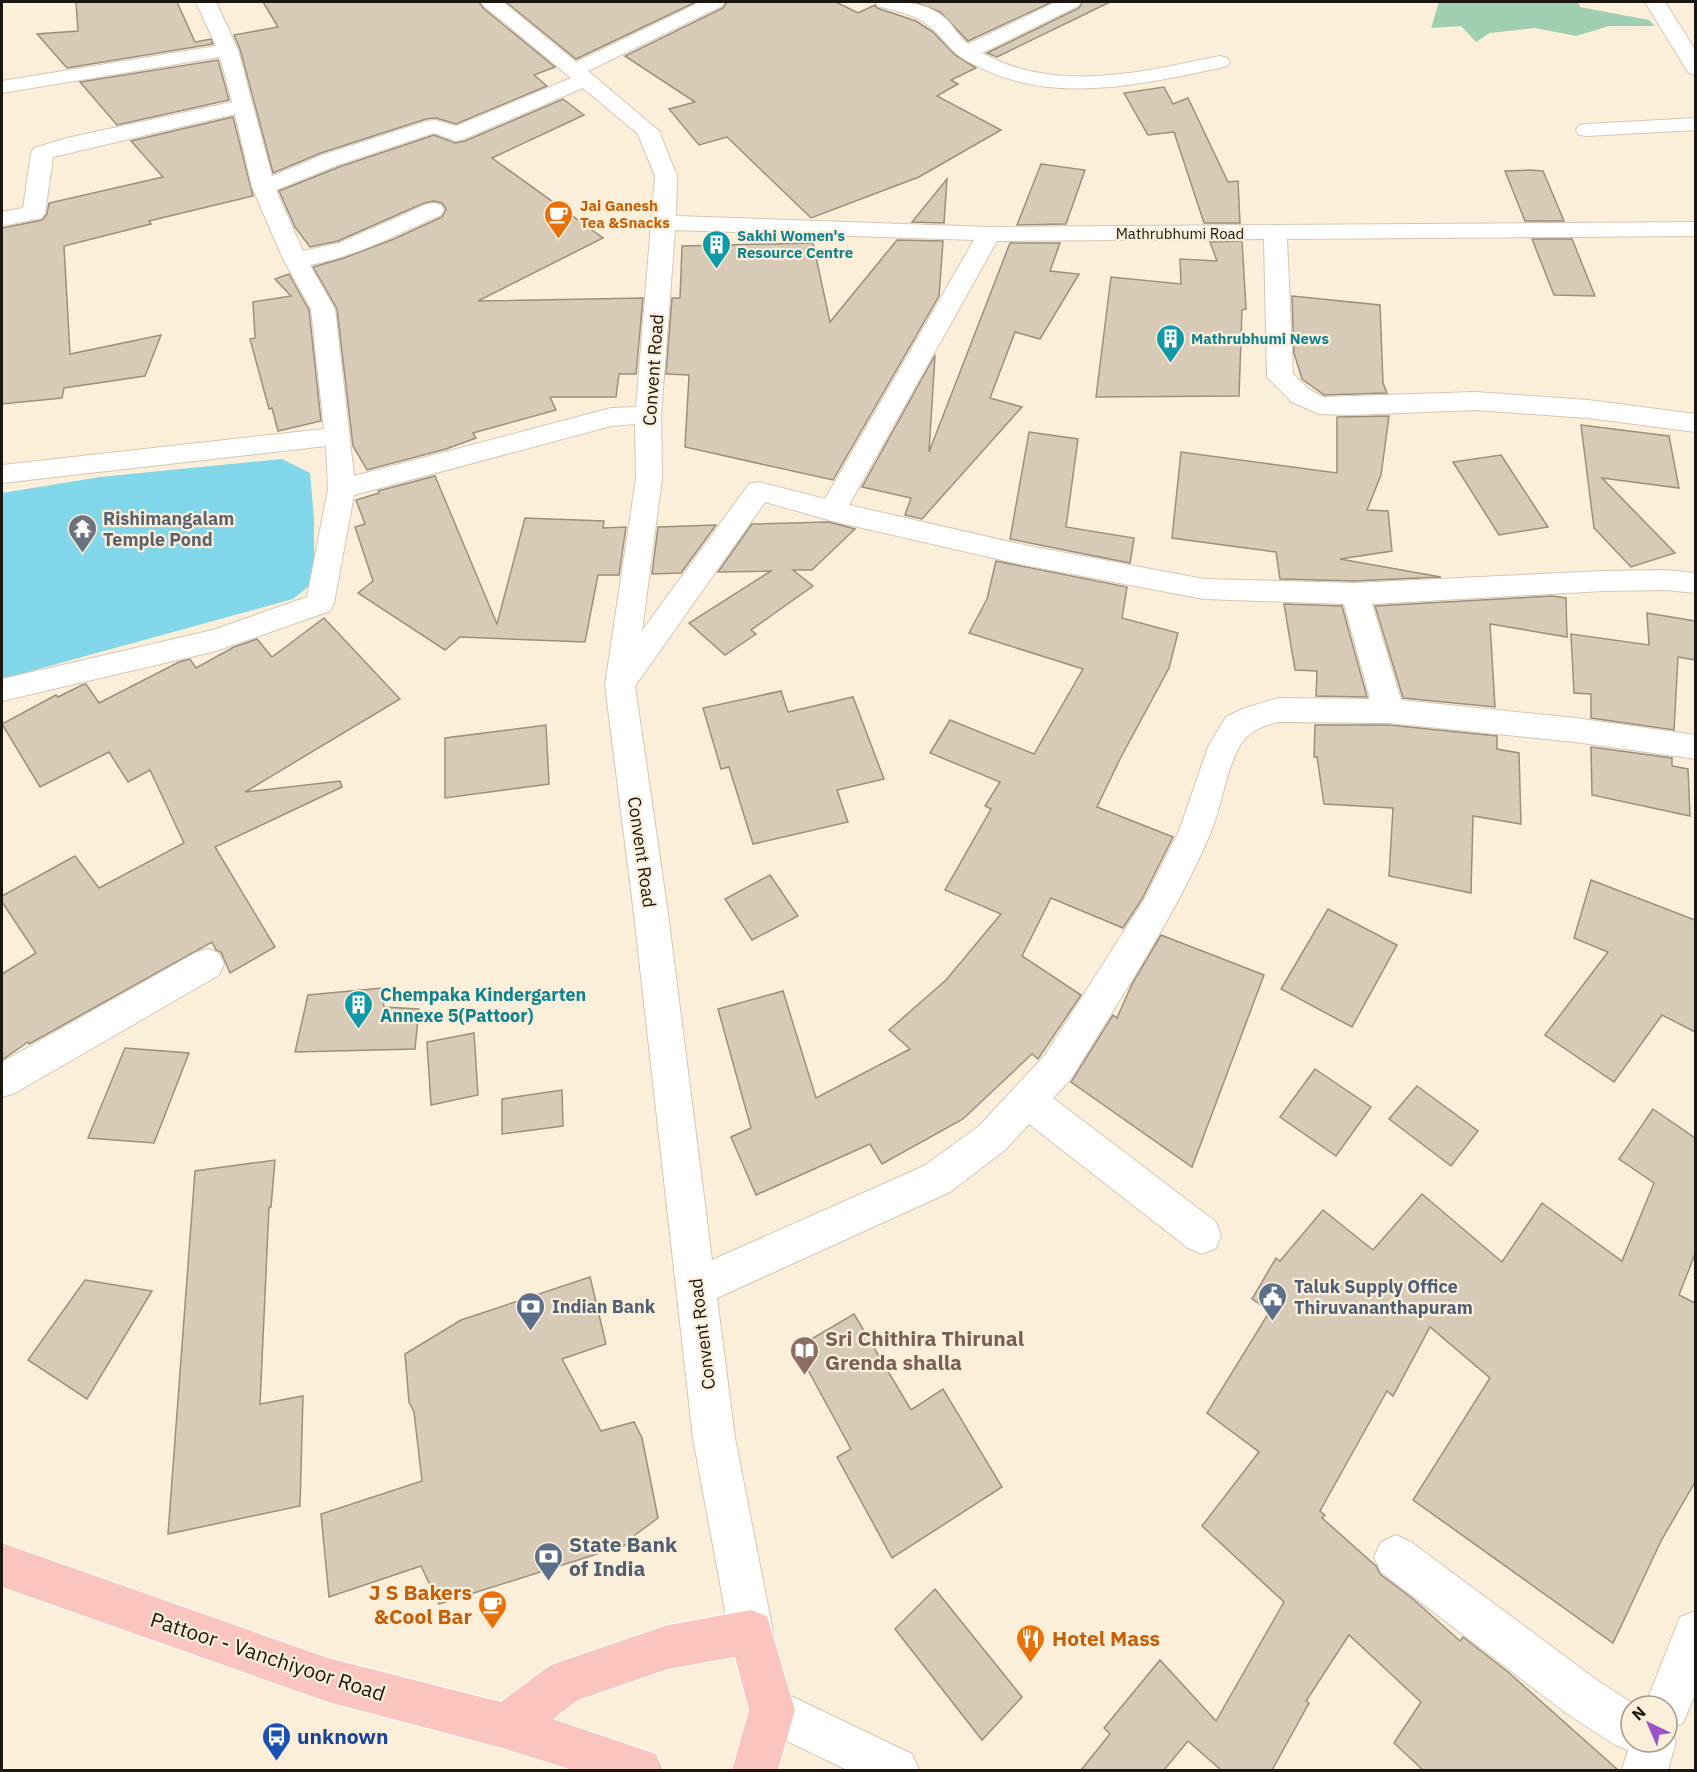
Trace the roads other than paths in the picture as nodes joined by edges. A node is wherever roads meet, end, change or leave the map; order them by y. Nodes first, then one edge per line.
1 (206, 2) edge
2 (491, 2) edge
3 (715, 2) edge
4 (885, 2) edge
5 (1071, 2) edge
6 (1654, 2) edge
7 (228, 50) junction
8 (967, 52) junction
9 (1220, 62) dead end
10 (1695, 69) edge
11 (580, 75) junction
12 (2, 87) edge
13 (244, 106) junction
14 (1695, 124) edge
15 (1587, 130) dead end
16 (263, 187) junction
17 (433, 210) dead end
18 (2, 219) edge
19 (664, 223) junction
20 (1695, 229) edge
21 (1275, 232) junction
22 (989, 234) junction
23 (295, 259) junction
24 (648, 415) junction
25 (1695, 423) edge
26 (338, 436) junction
27 (2, 474) edge
28 (342, 489) junction
29 (832, 511) junction
30 (1695, 583) edge
31 (1355, 594) junction
32 (620, 685) junction
33 (2, 690) edge
34 (1389, 711) junction
35 (1695, 747) edge
36 (207, 964) dead end
37 (2, 1081) edge
38 (1028, 1100) junction
39 (1202, 1236) dead end
40 (696, 1287) junction
41 (1396, 1557) dead end
42 (2, 1565) edge
43 (751, 1632) junction
44 (1695, 1633) edge
45 (1669, 1694) edge
46 (772, 1710) junction
47 (1619, 1720) edge
48 (506, 1726) junction
49 (640, 1770) edge
50 (755, 1770) edge
51 (896, 1770) edge

1 - 7 street
2 - 11 street, Convent Road
3 - 11 street
4 - 8 street
5 - 8 street
6 - 10 street
7 - 12 street
7 - 13 street
8 - 9 street
11 - 16 street
11 - 19 street, Convent Road
13 - 16 street
13 - 18 street
14 - 15 street
16 - 23 street
17 - 23 street
19 - 22 street, Mathrubhumi Road
19 - 24 street, Convent Road
20 - 21 street, Mathrubhumi Road
21 - 22 street, Mathrubhumi Road
21 - 25 street
22 - 29 street
23 - 26 street
24 - 28 street
24 - 32 street, Convent Road
26 - 27 street
26 - 28 street
28 - 33 street
29 - 31 street
29 - 32 street
30 - 31 street
31 - 34 street
32 - 40 street, Convent Road
34 - 35 street
34 - 38 street
36 - 37 street
38 - 39 street
38 - 40 street
40 - 43 street, Convent Road
41 - 47 street
42 - 48 main road, Pattoor - Vanchiyoor Road
43 - 46 main road, Convent Road
43 - 48 main road
44 - 45 street
46 - 50 main road
46 - 51 street
48 - 49 main road, Pattoor - Vanchiyoor Road

